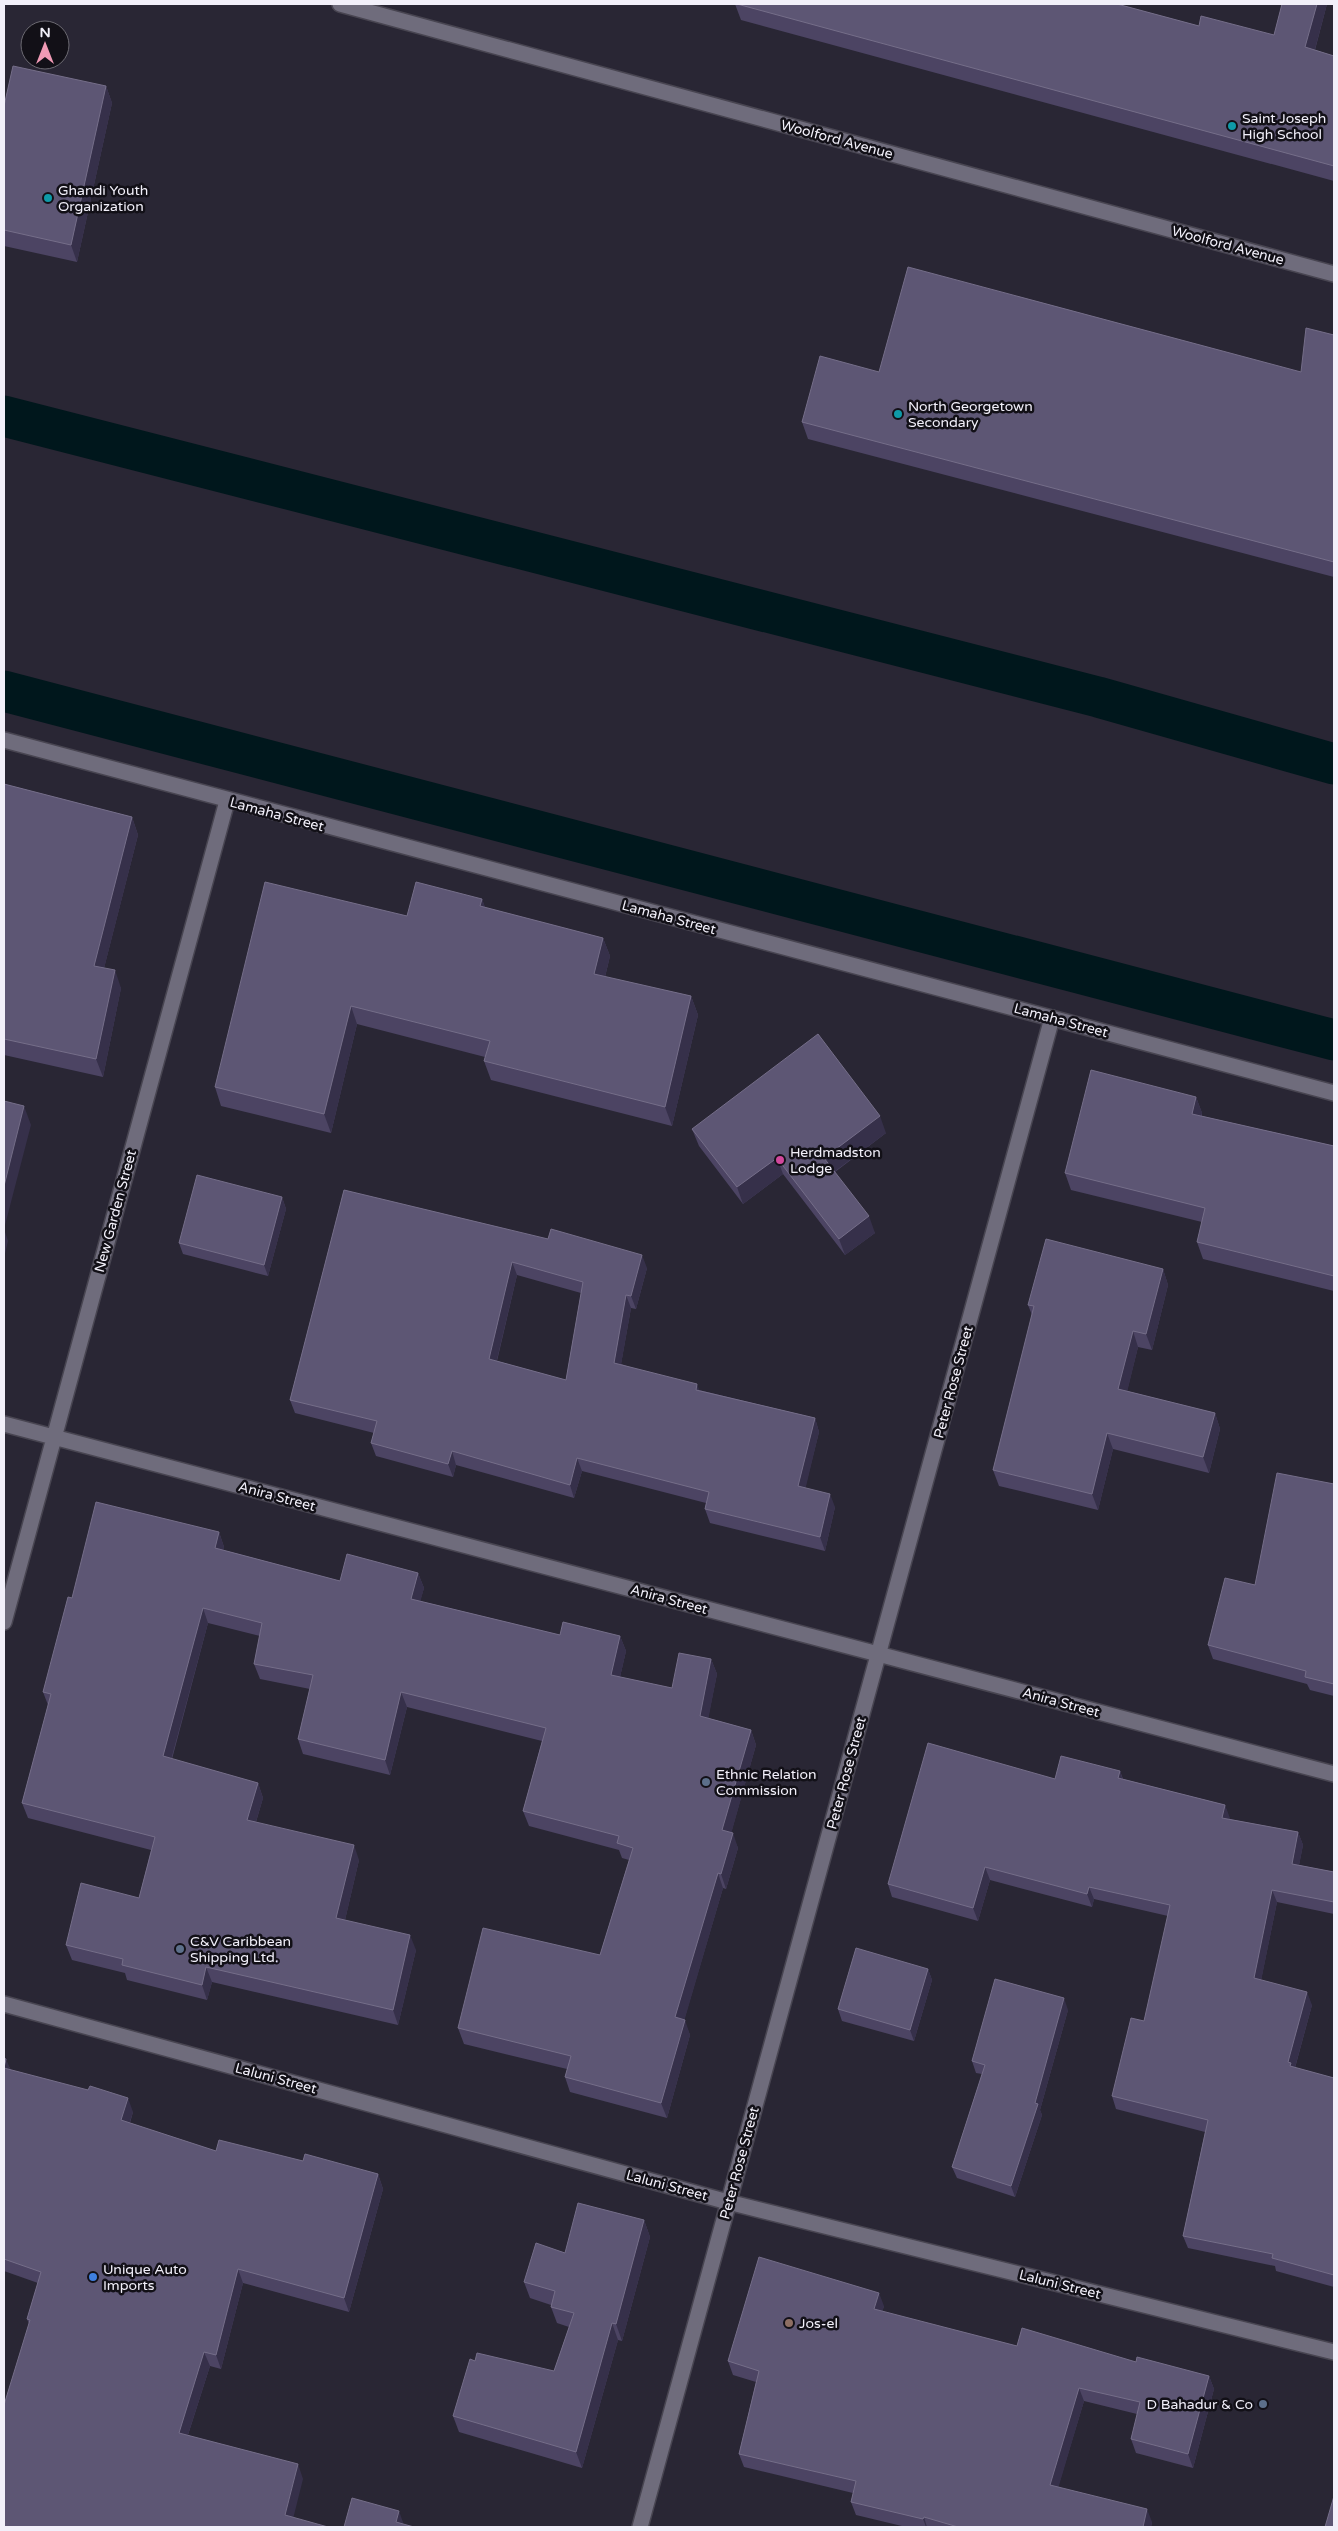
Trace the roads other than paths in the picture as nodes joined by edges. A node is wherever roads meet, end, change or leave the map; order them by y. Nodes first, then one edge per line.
1 (340, 4) edge
2 (1334, 274) edge
3 (4, 740) edge
4 (227, 801) junction
5 (1052, 1018) junction
6 (1334, 1093) edge
7 (4, 1424) edge
8 (54, 1438) junction
9 (4, 1622) edge
10 (879, 1654) junction
11 (1334, 1774) edge
12 (4, 2004) edge
13 (728, 2202) junction
14 (1334, 2352) edge
15 (640, 2527) edge

1 - 2 street, Woolford Avenue
3 - 4 street, Lamaha Street
4 - 5 street, Lamaha Street
4 - 8 street, New Garden Street
5 - 6 street, Lamaha Street
5 - 10 street, Peter Rose Street
7 - 8 street, Anira Street
8 - 9 street, New Garden Street
8 - 10 street, Anira Street
10 - 11 street, Anira Street
10 - 13 street, Peter Rose Street
12 - 13 street, Laluni Street
13 - 14 street, Laluni Street
13 - 15 street, Peter Rose Street

